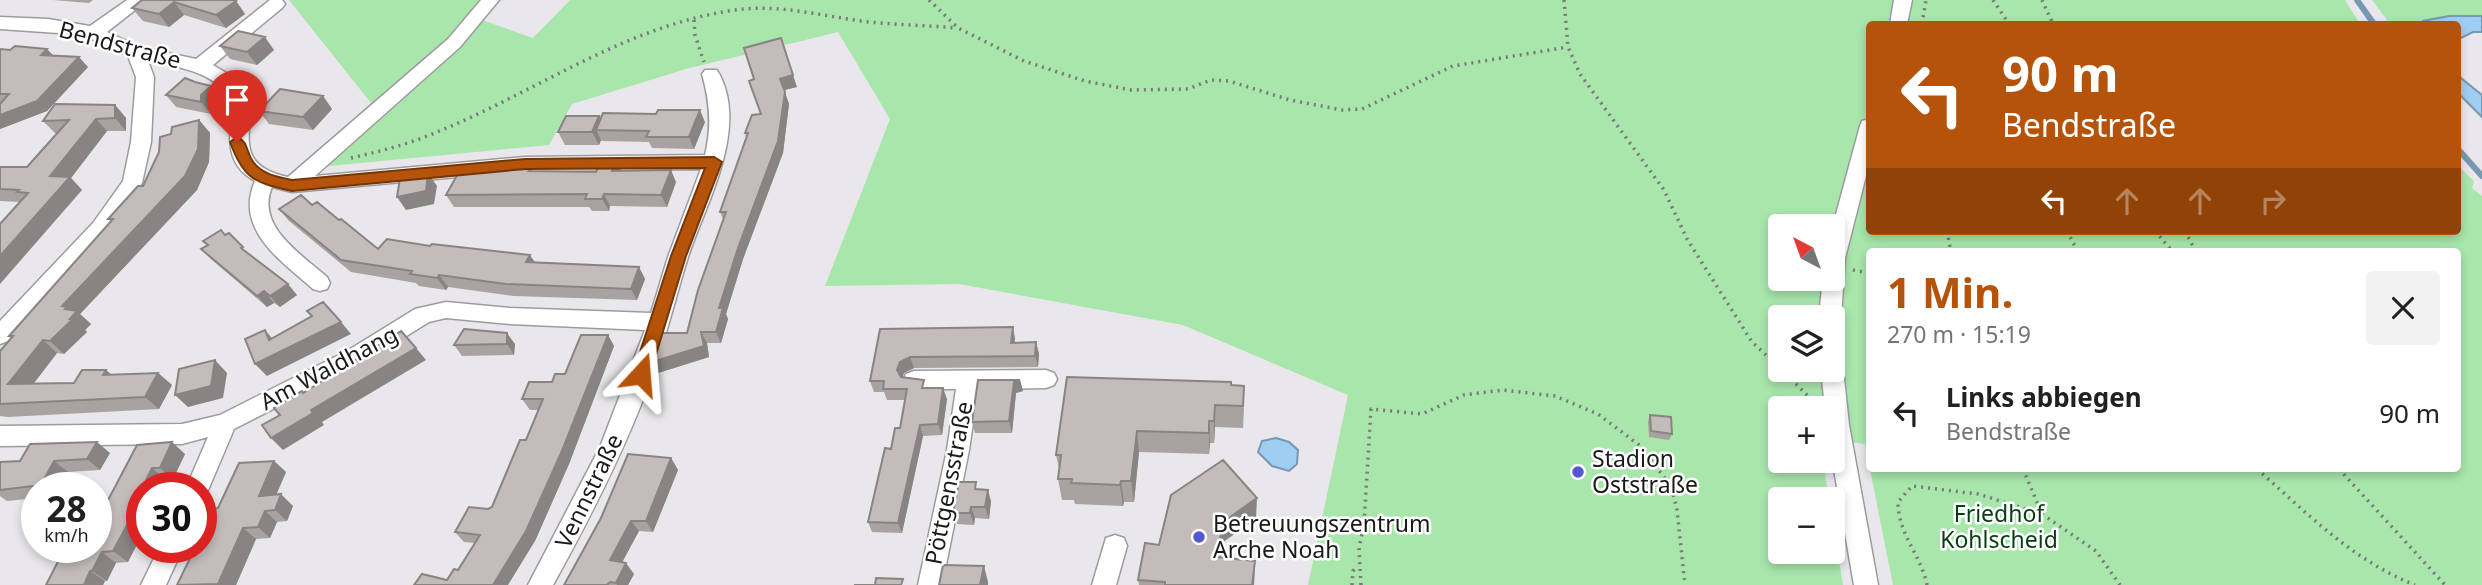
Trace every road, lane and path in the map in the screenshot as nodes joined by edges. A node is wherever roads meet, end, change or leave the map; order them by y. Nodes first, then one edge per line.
1 (138, 0) edge
2 (490, 0) edge
3 (929, 0) edge
4 (1564, 0) edge
5 (1903, 0) edge
6 (1926, 0) edge
7 (1993, 0) edge
8 (2042, 0) edge
9 (276, 4) dead end
10 (694, 20) junction
11 (1900, 21) edge
12 (1922, 21) edge
13 (2007, 21) edge
14 (2052, 21) edge
15 (0, 23) edge
16 (958, 28) junction
17 (93, 33) junction
18 (1569, 47) junction
19 (136, 52) junction
20 (700, 56) dead end
21 (199, 66) junction
22 (710, 74) dead end
23 (1866, 138) edge
24 (321, 162) junction
25 (714, 162) junction
26 (265, 179) junction
27 (292, 186) junction
28 (1847, 269) dead end
29 (1866, 272) edge
30 (320, 284) dead end
31 (1831, 305) edge
32 (659, 322) junction
33 (0, 335) edge
34 (1768, 357) edge
35 (1046, 379) dead end
36 (914, 380) edge
37 (968, 380) junction
38 (1793, 382) edge
39 (1833, 382) edge
40 (1808, 396) edge
41 (225, 423) junction
42 (0, 436) edge
43 (205, 472) edge
44 (2024, 472) edge
45 (2260, 472) edge
46 (2342, 472) edge
47 (2042, 514) junction
48 (1115, 546) dead end
49 (164, 563) edge
50 (1358, 566) junction
51 (153, 585) edge
52 (540, 585) edge
53 (930, 585) edge
54 (1104, 585) edge
55 (1352, 585) edge
56 (1361, 585) edge
57 (1685, 585) edge
58 (1866, 585) edge
59 (1927, 585) edge
60 (2120, 585) edge
61 (2416, 585) edge
62 (2445, 585) edge

1 - 17 street
2 - 24 street
3 - 16 path
4 - 18 path
5 - 11 street
6 - 12 path
7 - 13 path
8 - 14 path
9 - 21 street, Bendstraße
10 - 16 path
10 - 20 path
10 - 24 path
15 - 17 street, Bendstraße
16 - 18 path
17 - 19 street, Bendstraße
18 - 34 path
19 - 21 street, Bendstraße
19 - 33 street
21 - 26 street, Bendstraße
22 - 25 street, Vennstraße
23 - 31 street
24 - 27 street
25 - 27 street
25 - 32 street, Vennstraße
26 - 27 street
26 - 30 street
28 - 29 path
32 - 41 street, Am Waldhang
32 - 52 street, Vennstraße
35 - 37 street
36 - 37 street
37 - 53 street, Pöttgensstraße
38 - 40 path
39 - 58 street
41 - 42 street, Am Waldhang
41 - 43 street
44 - 47 path
45 - 61 path
46 - 62 path
47 - 59 path
47 - 60 path
48 - 54 street
49 - 51 street
50 - 55 path
50 - 56 path
50 - 57 path

